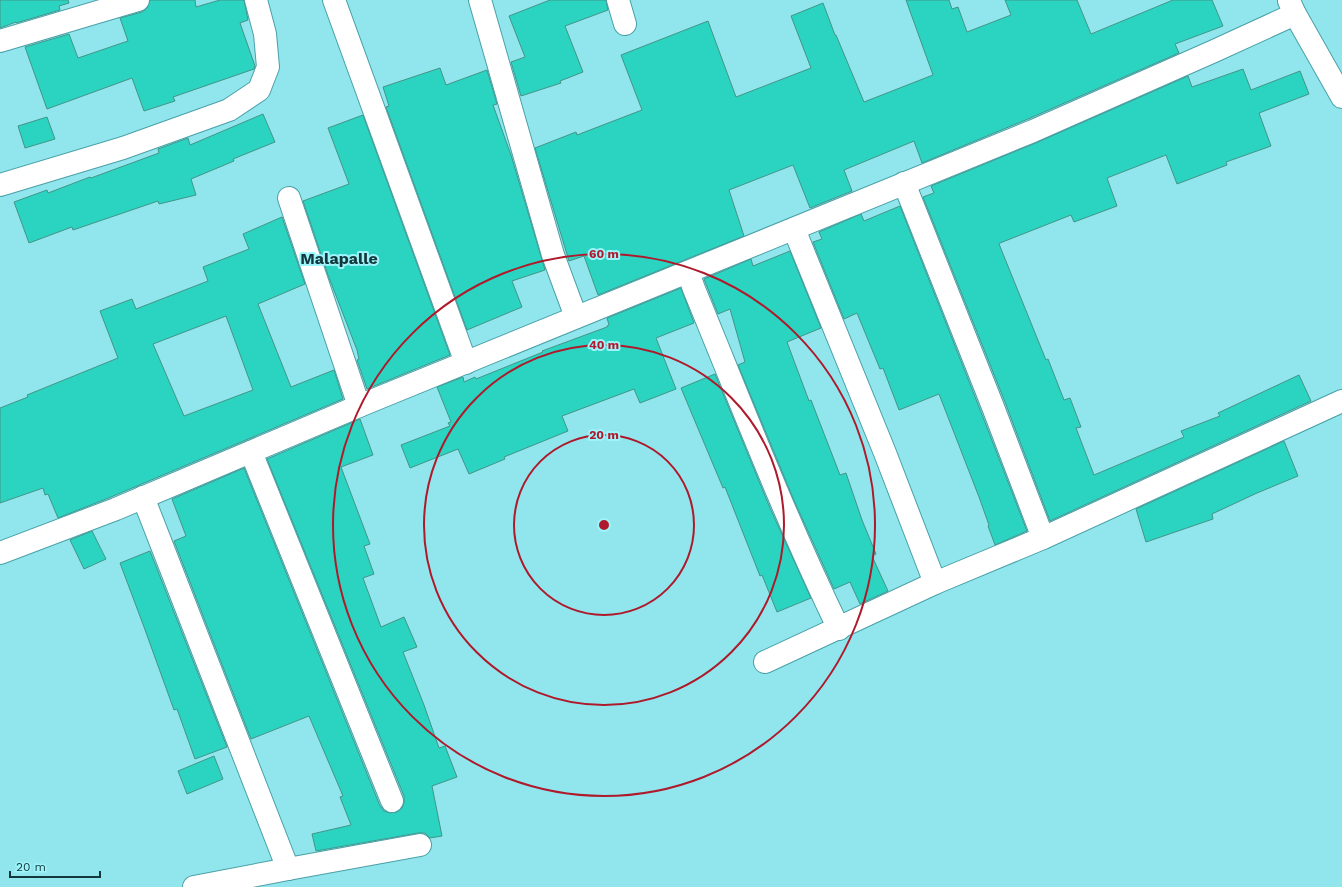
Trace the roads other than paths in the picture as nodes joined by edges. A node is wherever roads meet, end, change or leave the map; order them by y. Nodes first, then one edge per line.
1 (138, 0) edge
2 (256, 0) edge
3 (334, 0) edge
4 (480, 0) edge
5 (618, 0) edge
6 (1292, 7) edge
7 (625, 24) dead end
8 (0, 42) edge
9 (1342, 97) edge
10 (904, 184) junction
11 (0, 185) edge
12 (289, 198) dead end
13 (794, 229) junction
14 (688, 272) junction
15 (576, 317) junction
16 (466, 363) junction
17 (1342, 401) edge
18 (360, 406) junction
19 (250, 452) junction
20 (143, 497) junction
21 (1043, 538) junction
22 (0, 553) edge
23 (935, 583) junction
24 (839, 628) junction
25 (765, 662) dead end
26 (392, 801) dead end
27 (420, 845) dead end
28 (288, 869) junction
29 (194, 887) edge

1 - 8 street
2 - 11 street
3 - 16 street
4 - 15 street
5 - 7 street
6 - 9 street
6 - 10 street
10 - 13 street
10 - 21 street
12 - 18 street
13 - 14 street
13 - 23 street
14 - 15 street
14 - 24 street
15 - 16 street
16 - 18 street
17 - 21 street
18 - 19 street
19 - 20 street
19 - 26 street
20 - 22 street
20 - 28 street
21 - 23 street
23 - 24 street
24 - 25 street
27 - 28 street
28 - 29 street

